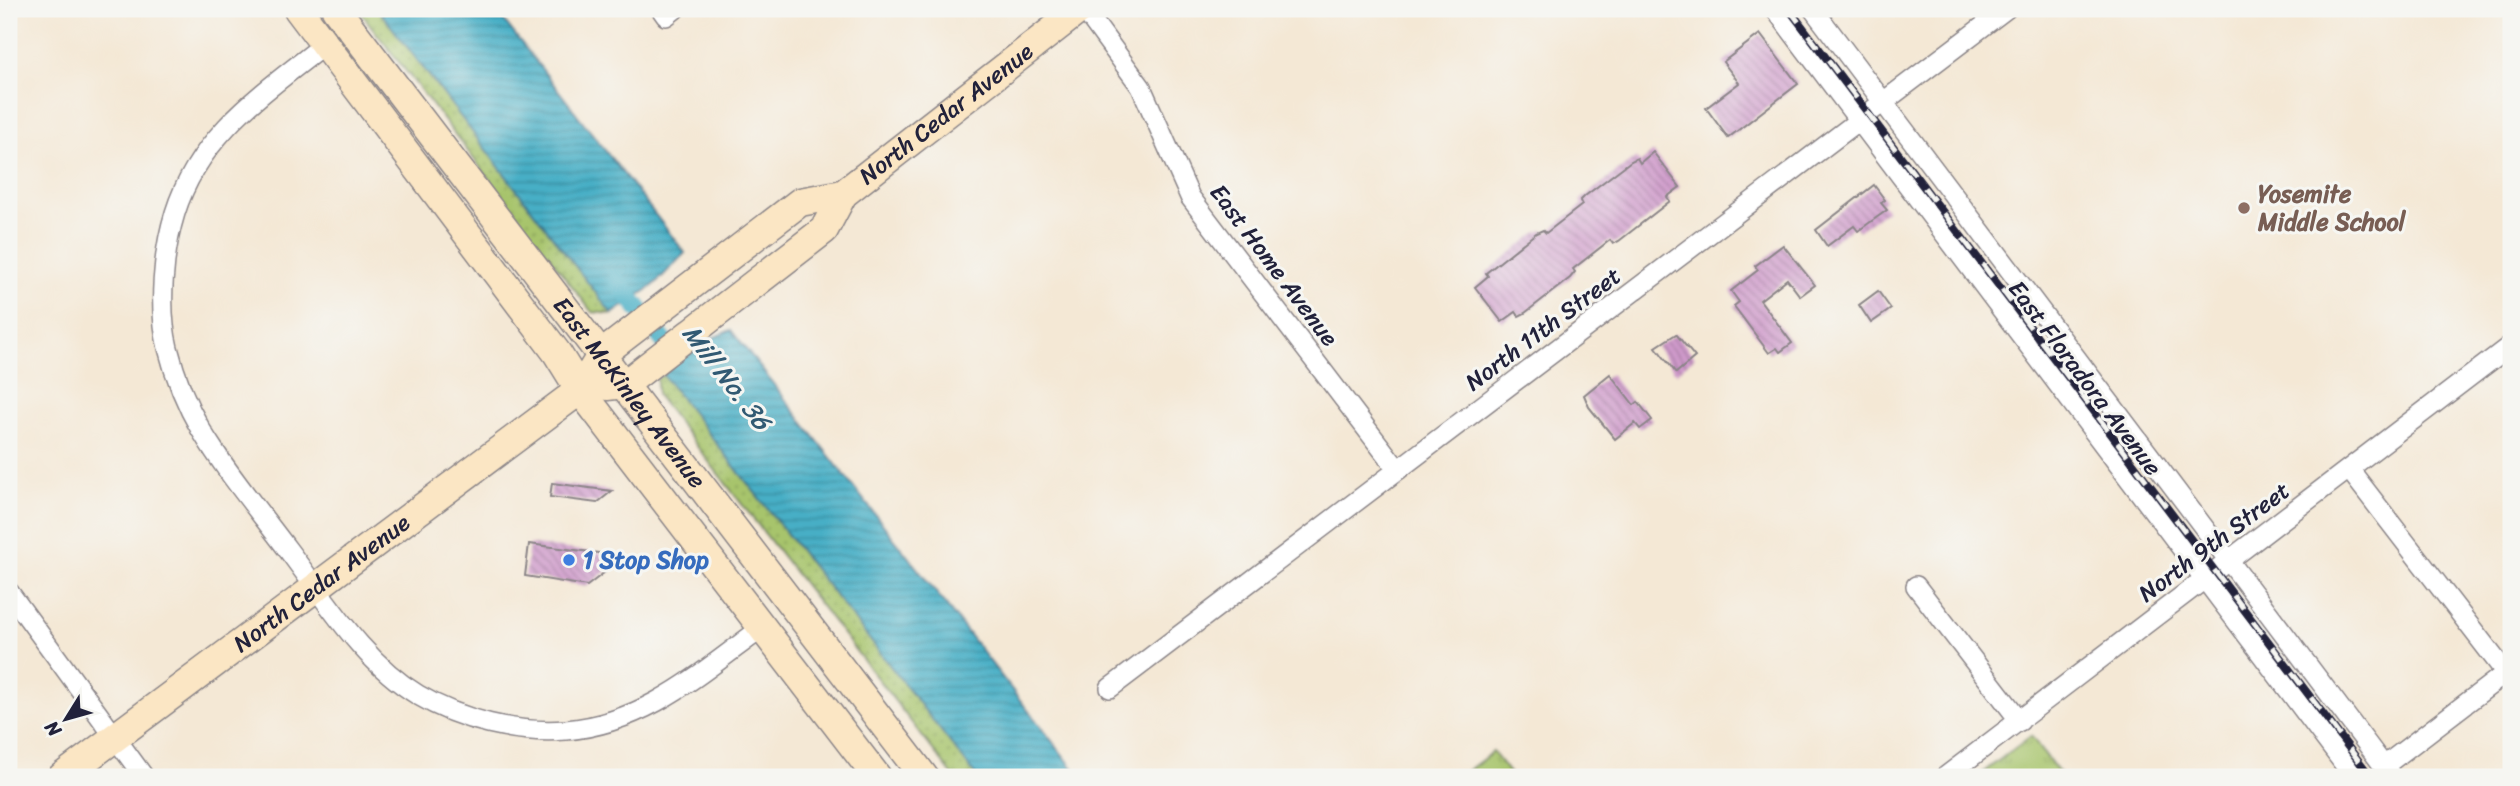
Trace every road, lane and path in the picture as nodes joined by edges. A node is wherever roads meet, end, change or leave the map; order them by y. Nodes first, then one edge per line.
1 (298, 9) edge
2 (336, 9) edge
3 (1082, 9) edge
4 (1775, 9) edge
5 (1813, 9) edge
6 (2006, 9) edge
7 (325, 44) junction
8 (1883, 103) junction
9 (1860, 120) junction
10 (843, 194) junction
11 (2511, 345) edge
12 (613, 346) junction
13 (625, 384) junction
14 (580, 390) junction
15 (1398, 470) junction
16 (2349, 470) junction
17 (2228, 562) junction
18 (2206, 579) junction
19 (1916, 586) dead end
20 (317, 587) junction
21 (9, 592) edge
22 (762, 628) junction
23 (2509, 671) edge
24 (1110, 688) dead end
25 (818, 701) junction
26 (2020, 721) junction
27 (114, 739) junction
28 (2388, 772) edge
29 (62, 777) edge
30 (144, 777) edge
31 (877, 777) edge
32 (909, 777) edge
33 (924, 777) edge
34 (1945, 777) edge
35 (2354, 777) edge

1 - 7 main road, East McKinley Avenue
2 - 12 main road, East McKinley Avenue
3 - 10 main road, North Cedar Avenue
3 - 15 street, East Home Avenue
4 - 9 street, East Floradora Avenue
5 - 8 street, East Floradora Avenue
6 - 8 street, North 11th Street
7 - 14 main road, East McKinley Avenue
7 - 20 street
8 - 9 street, North 11th Street
8 - 17 street, East Floradora Avenue
9 - 15 street, North 11th Street
9 - 18 street, East Floradora Avenue
10 - 12 main road, North Cedar Avenue
10 - 13 main road, North Cedar Avenue
11 - 16 street, North 9th Street
12 - 13 main road, East McKinley Avenue
12 - 14 main road, North Cedar Avenue
13 - 14 main road, North Cedar Avenue
13 - 33 main road, East McKinley Avenue
14 - 20 main road, North Cedar Avenue
14 - 22 main road, East McKinley Avenue
15 - 24 street, North 11th Street
16 - 17 street, North 9th Street
16 - 23 street
17 - 18 street, North 9th Street
17 - 28 street, East Floradora Avenue
18 - 26 street, North 9th Street
18 - 35 street, East Floradora Avenue
19 - 26 street
20 - 22 street
20 - 27 main road, North Cedar Avenue
21 - 27 street
22 - 25 main road, East McKinley Avenue
23 - 28 street
25 - 31 main road, East McKinley Avenue
25 - 32 main road
26 - 34 street, North 9th Street
27 - 29 main road, North Cedar Avenue
27 - 30 street

